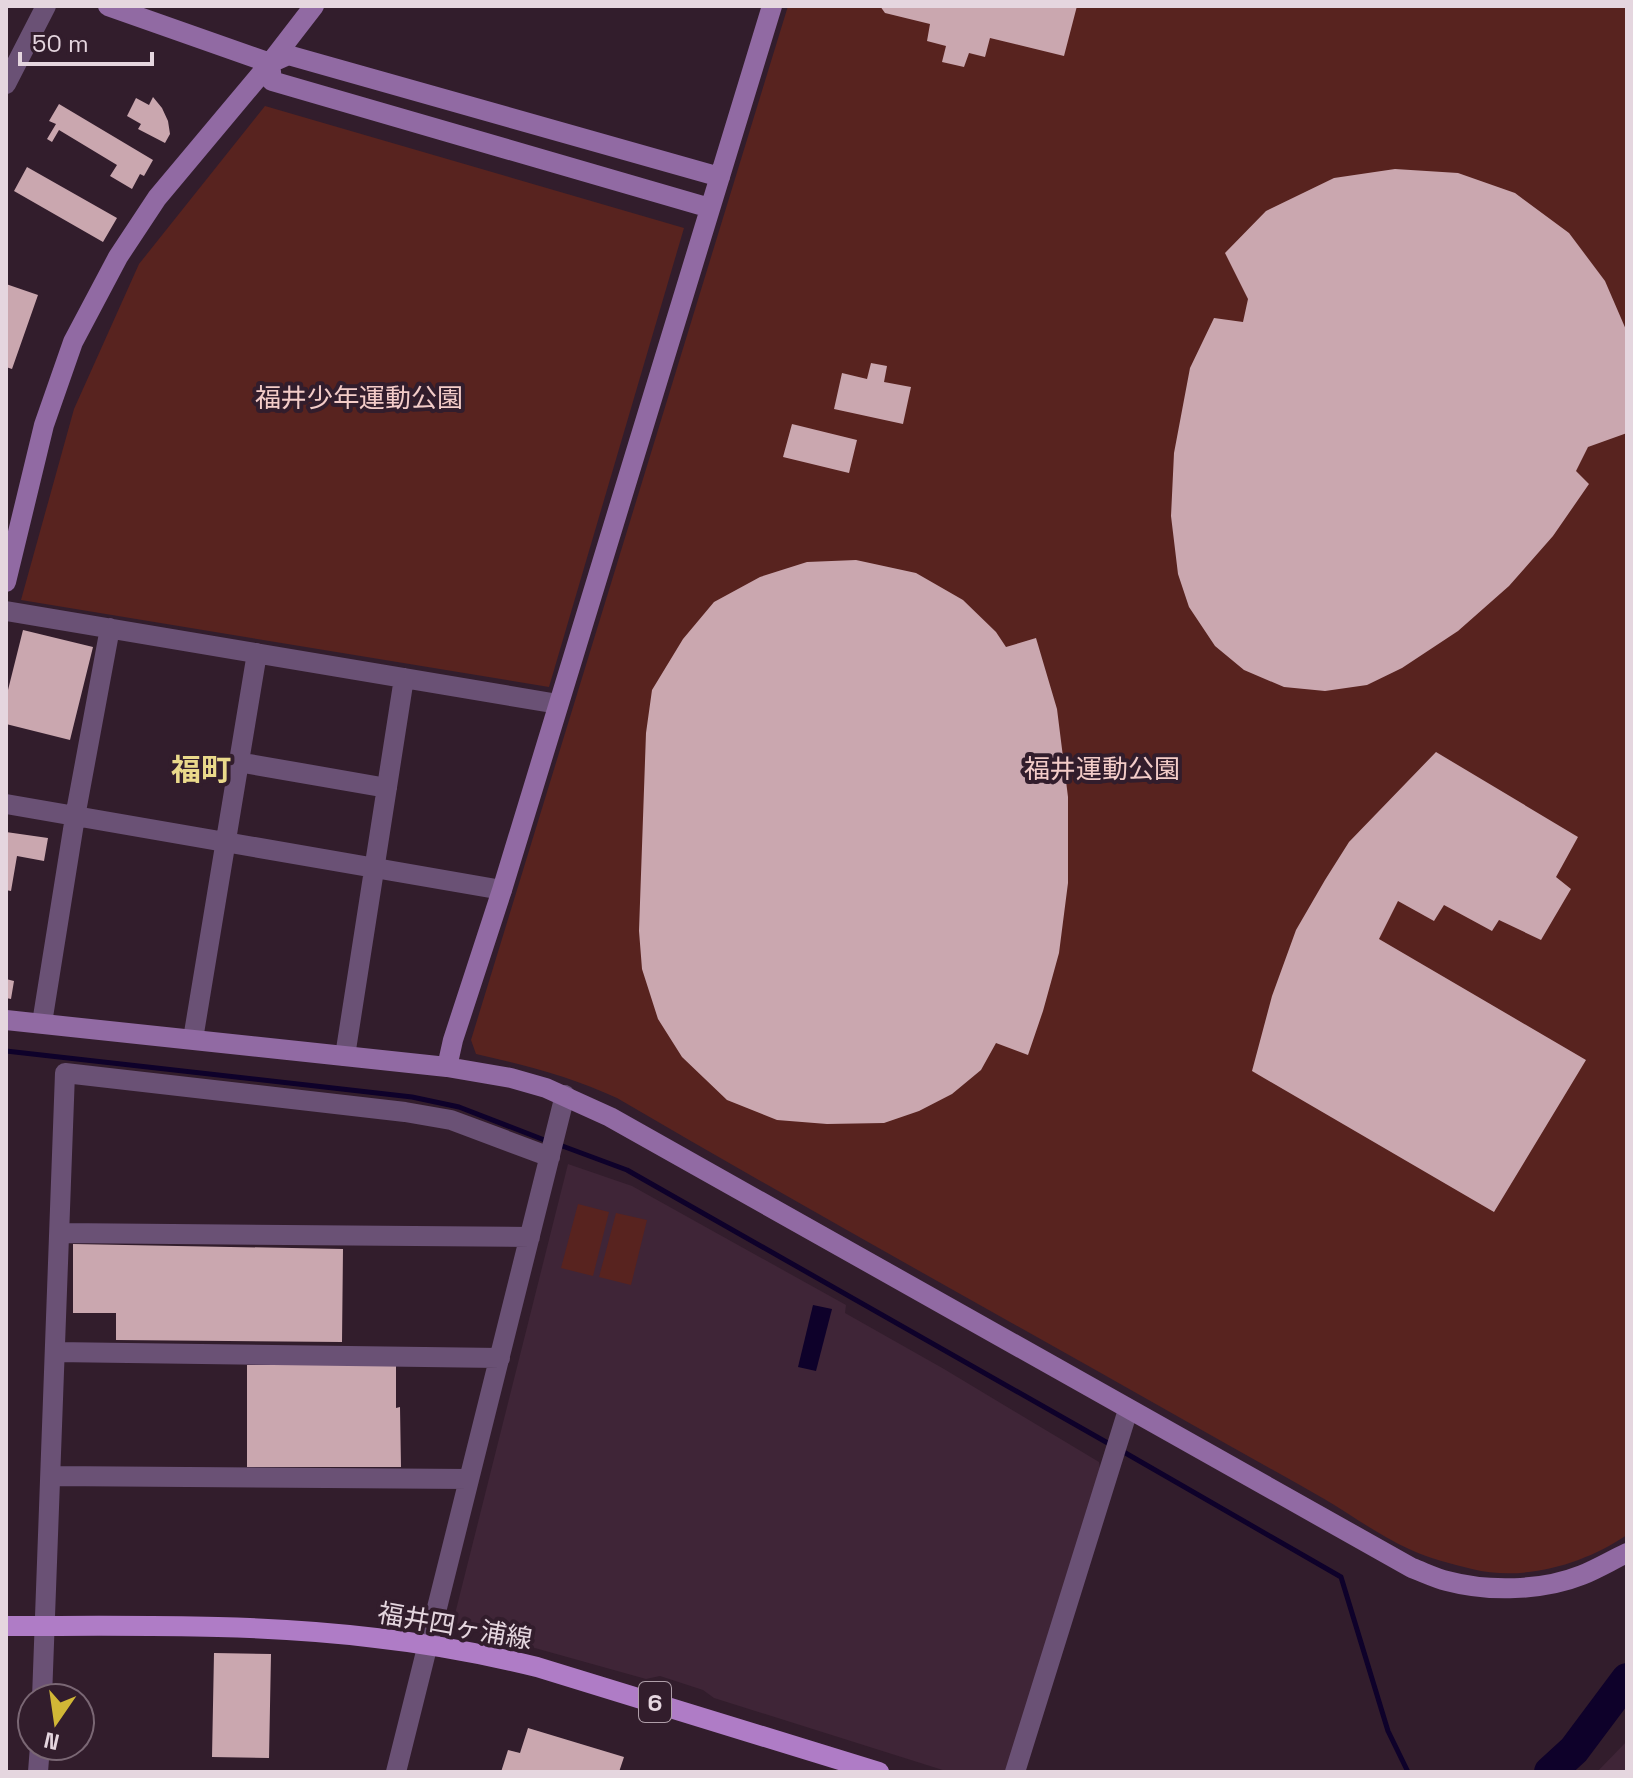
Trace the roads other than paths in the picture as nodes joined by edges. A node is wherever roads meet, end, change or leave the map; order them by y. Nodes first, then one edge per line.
1 (46, 6) edge
2 (108, 6) edge
3 (314, 6) edge
4 (772, 6) edge
5 (270, 63) junction
6 (6, 84) edge
7 (720, 177) junction
8 (710, 208) junction
9 (6, 582) edge
10 (6, 611) edge
11 (110, 628) junction
12 (257, 653) junction
13 (404, 678) junction
14 (558, 704) junction
15 (238, 762) junction
16 (387, 788) junction
17 (6, 804) edge
18 (75, 817) junction
19 (224, 843) junction
20 (375, 868) junction
21 (502, 890) junction
22 (6, 1020) edge
23 (42, 1023) junction
24 (193, 1039) junction
25 (345, 1056) junction
26 (447, 1067) junction
27 (565, 1095) junction
28 (550, 1155) junction
29 (60, 1233) junction
30 (530, 1237) junction
31 (55, 1352) junction
32 (500, 1358) junction
33 (1128, 1410) junction
34 (51, 1476) junction
35 (469, 1479) junction
36 (1627, 1553) edge
37 (6, 1626) edge
38 (45, 1626) junction
39 (428, 1644) junction
40 (43, 1682) edge
41 (396, 1772) edge
42 (879, 1772) edge
43 (1015, 1772) edge

1 - 6 street
2 - 5 street
3 - 5 street
4 - 7 street
5 - 7 street
5 - 8 street
5 - 9 street
7 - 8 street
8 - 14 street
10 - 11 street
11 - 12 street
11 - 18 street
12 - 13 street
12 - 15 street
13 - 14 street
13 - 16 street
14 - 21 street
15 - 16 street
15 - 19 street
16 - 20 street
17 - 18 street
18 - 19 street
18 - 23 street
19 - 20 street
19 - 24 street
20 - 21 street
20 - 25 street
21 - 26 street
22 - 23 street
23 - 24 street
24 - 25 street
25 - 26 street
26 - 27 street
27 - 28 street
27 - 33 street
28 - 29 street
28 - 30 street
29 - 30 street
29 - 31 street
30 - 32 street
31 - 32 street
31 - 34 street
32 - 35 street
33 - 36 street
33 - 43 street
34 - 35 street
34 - 38 street
35 - 39 street
37 - 38 main road, 福井四ヶ浦線 / 6
38 - 39 main road, 福井四ヶ浦線 / 6
38 - 40 street
39 - 41 street
39 - 42 main road, 福井四ヶ浦線 / 6

